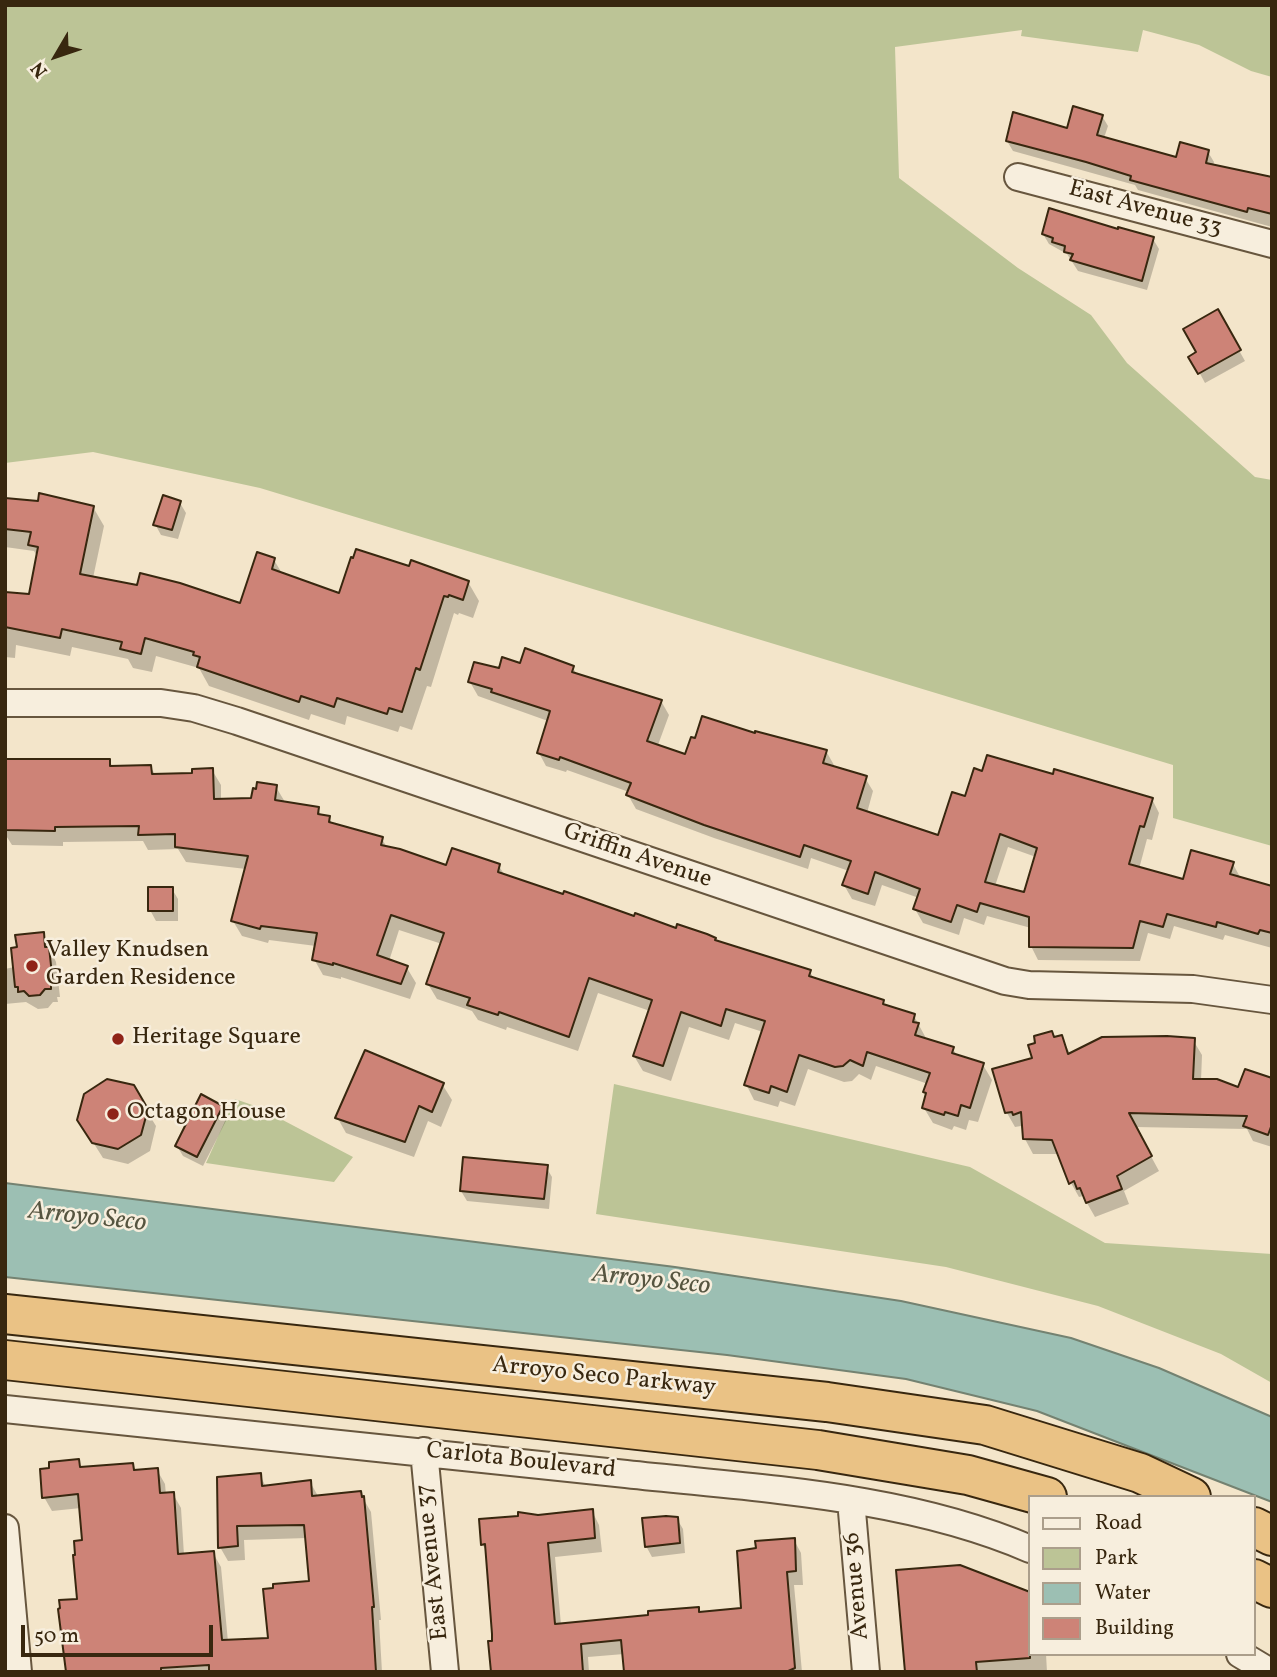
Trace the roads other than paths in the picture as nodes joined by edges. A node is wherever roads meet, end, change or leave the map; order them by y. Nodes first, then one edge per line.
1 (1018, 177) dead end
2 (1272, 244) edge
3 (5, 703) edge
4 (1272, 1000) edge
5 (5, 1314) edge
6 (5, 1360) edge
7 (5, 1409) edge
8 (424, 1451) junction
9 (1040, 1495) edge
10 (1187, 1495) edge
11 (851, 1500) junction
12 (5, 1528) edge
13 (1256, 1528) edge
14 (1272, 1536) edge
15 (1028, 1548) edge
16 (1256, 1580) edge
17 (1272, 1588) edge
18 (1243, 1656) edge
19 (18, 1672) edge
20 (445, 1672) edge
21 (866, 1672) edge
22 (1270, 1672) edge

1 - 2 street, East Avenue 33
3 - 4 street, Griffin Avenue
5 - 10 highway, Arroyo Seco Parkway
6 - 9 highway, Arroyo Seco Parkway
7 - 8 street, Carlota Boulevard
8 - 11 street, Carlota Boulevard
8 - 20 street, East Avenue 37
11 - 15 street, Carlota Boulevard
11 - 21 street, Avenue 36
12 - 19 street
13 - 14 highway
16 - 17 highway
18 - 22 street

